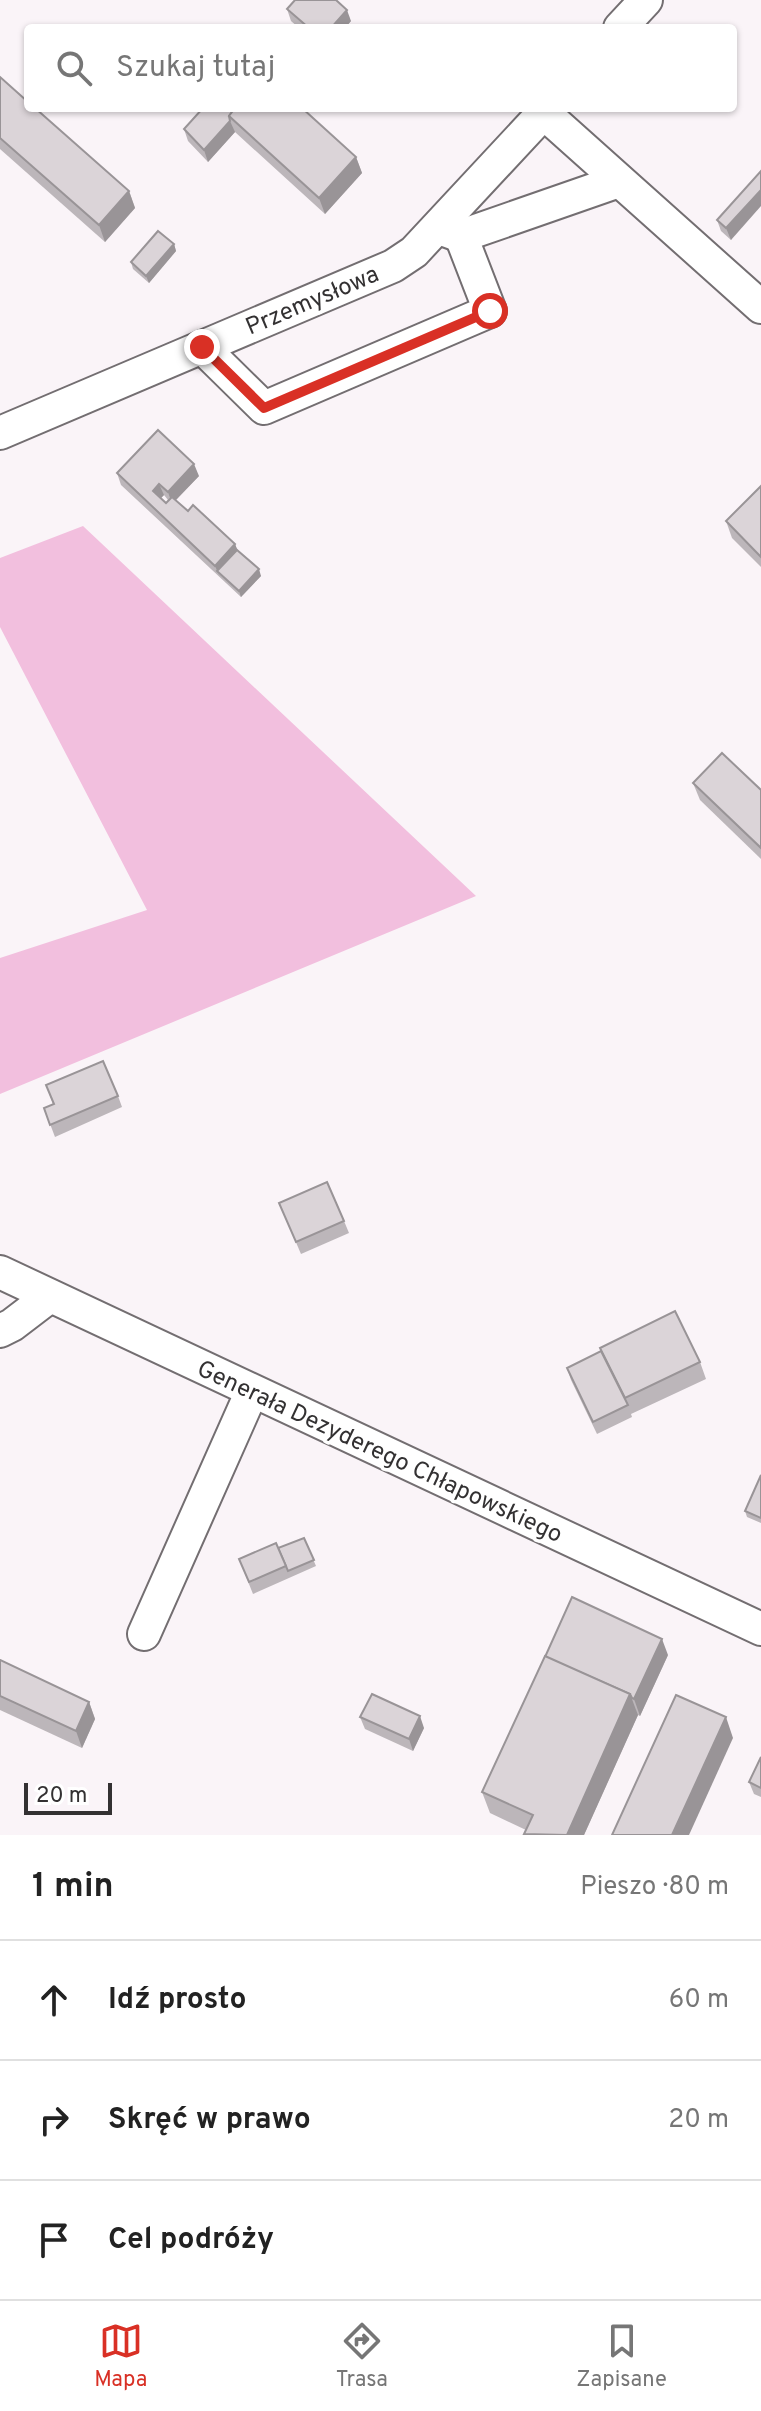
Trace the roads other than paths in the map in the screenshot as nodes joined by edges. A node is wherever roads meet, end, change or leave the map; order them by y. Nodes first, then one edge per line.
1 (646, 0) edge
2 (624, 24) edge
3 (544, 112) edge
4 (548, 112) edge
5 (619, 181) junction
6 (450, 232) junction
7 (761, 307) edge
8 (202, 347) junction
9 (0, 433) edge
10 (0, 1272) edge
11 (50, 1296) junction
12 (0, 1331) edge
13 (252, 1391) junction
14 (761, 1629) edge
15 (144, 1634) dead end

1 - 2 street
3 - 6 street, Przemysłowa
4 - 5 street, Przemysłowa
5 - 6 street, Przemysłowa
5 - 7 street, Przemysłowa
6 - 8 street, Przemysłowa
6 - 8 street
8 - 9 street, Przemysłowa
10 - 11 street, Generała Dezyderego Chłapowskiego
11 - 12 street
11 - 13 street, Generała Dezyderego Chłapowskiego
13 - 14 street, Generała Dezyderego Chłapowskiego
13 - 15 street

